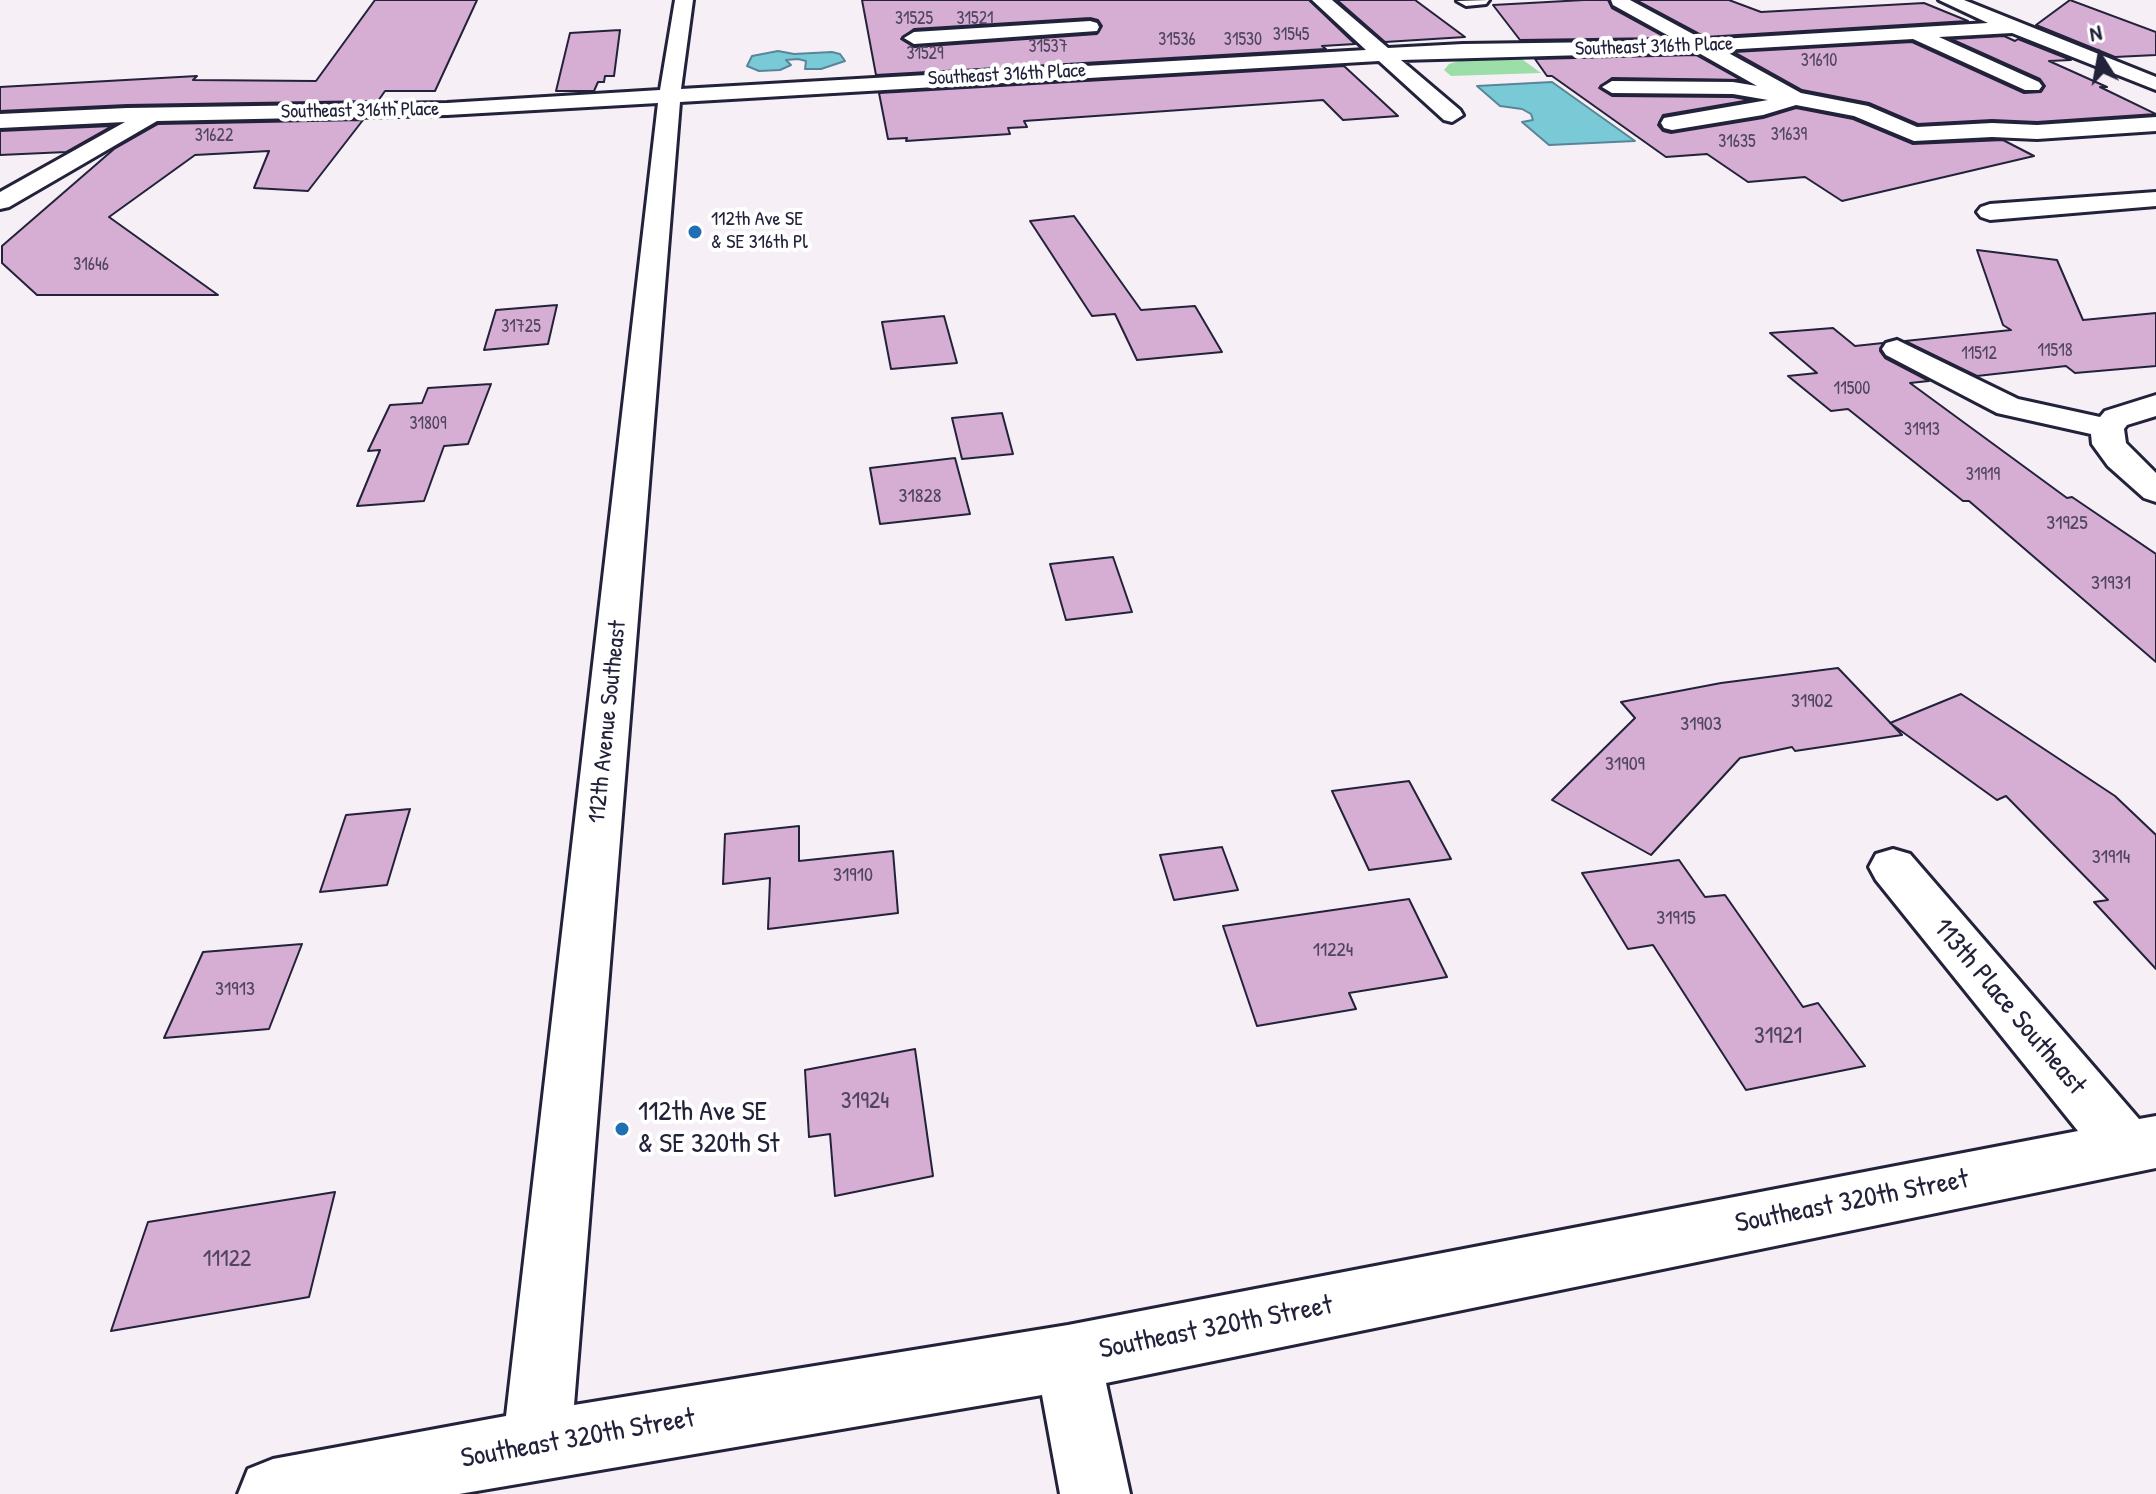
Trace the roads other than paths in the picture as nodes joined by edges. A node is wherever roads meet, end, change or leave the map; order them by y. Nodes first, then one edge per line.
1 (684, 0) edge
2 (1321, 0) edge
3 (1480, 0) edge
4 (1606, 0) edge
5 (1621, 0) edge
6 (1948, 0) edge
7 (1466, 1) edge
8 (1078, 9) dead end
9 (1090, 27) junction
10 (2014, 27) junction
11 (1915, 33) junction
12 (914, 38) dead end
13 (1705, 46) junction
14 (1383, 55) junction
15 (1116, 69) junction
16 (2156, 84) edge
17 (2032, 86) dead end
18 (1612, 87) dead end
19 (670, 94) junction
20 (1795, 98) junction
21 (155, 114) junction
22 (1452, 115) dead end
23 (0, 121) edge
24 (1672, 123) dead end
25 (2156, 124) edge
26 (2156, 199) edge
27 (0, 202) edge
28 (1990, 212) dead end
29 (1897, 349) dead end
30 (2156, 405) edge
31 (2107, 428) junction
32 (2156, 491) edge
33 (1893, 867) dead end
34 (2141, 1145) edge
35 (1068, 1358) junction
36 (537, 1445) junction
37 (273, 1494) edge
38 (1095, 1494) edge

1 - 19 street, 112th Avenue Southeast
2 - 14 street
3 - 7 street
4 - 5 street
5 - 13 street
6 - 10 street
8 - 9 street
9 - 12 street
9 - 15 street
10 - 11 street, Southeast 316th Place
10 - 16 street
11 - 13 street, Southeast 316th Place
11 - 17 street
13 - 14 street, Southeast 316th Place
13 - 20 street
14 - 15 street, Southeast 316th Place
14 - 22 street
15 - 19 street, Southeast 316th Place
18 - 20 street
19 - 21 street, Southeast 316th Place
19 - 36 street, 112th Avenue Southeast
20 - 24 street
20 - 25 street
21 - 23 street, Southeast 316th Place
21 - 27 street
26 - 28 street
29 - 31 street
30 - 31 street
31 - 32 street
33 - 34 street, 113th Place Southeast
34 - 35 street, Southeast 320th Street
35 - 36 street, Southeast 320th Street
35 - 38 street
36 - 37 street, Southeast 320th Street

